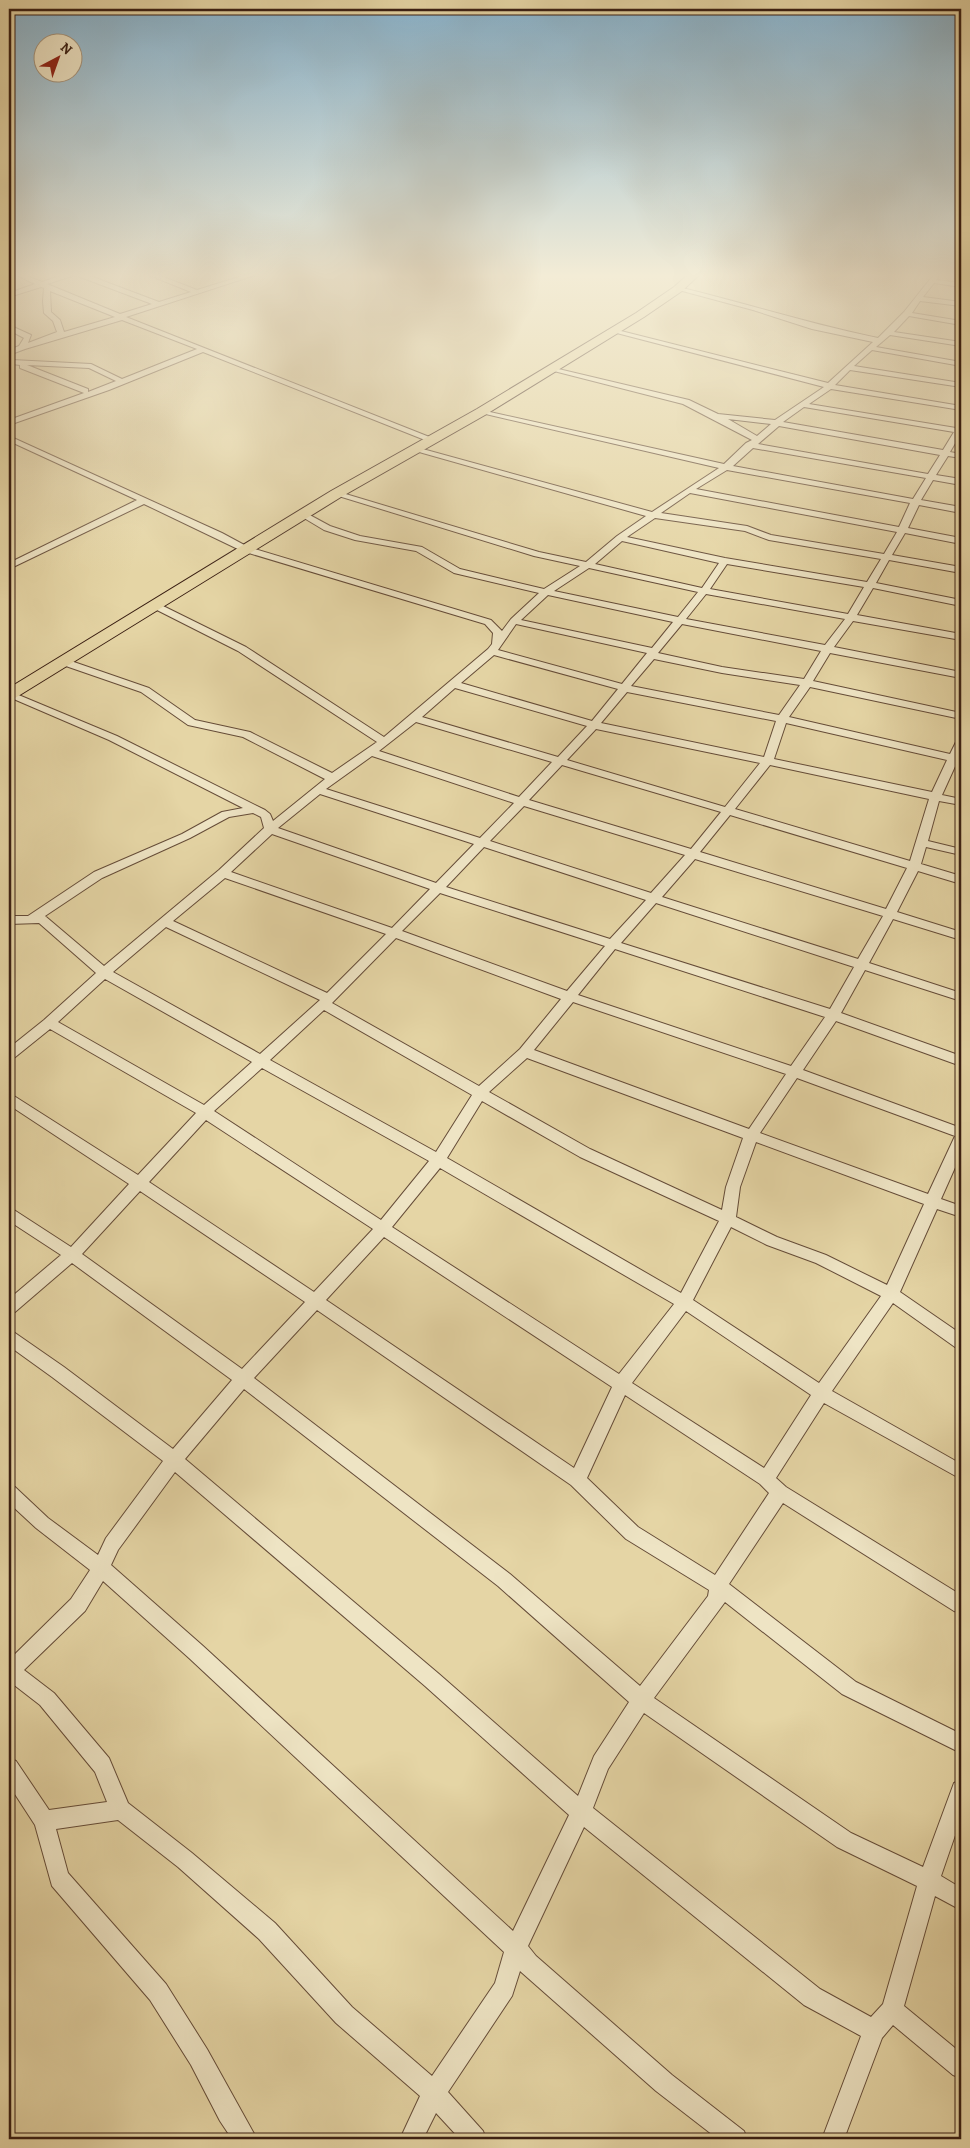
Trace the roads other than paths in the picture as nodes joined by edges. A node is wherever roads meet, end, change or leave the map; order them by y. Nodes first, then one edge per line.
1 (42, 373) edge
2 (105, 373) edge
3 (143, 373) edge
4 (265, 373) edge
5 (543, 373) edge
6 (567, 373) edge
7 (779, 373) edge
8 (842, 373) edge
9 (887, 373) edge
10 (119, 380) dead end
11 (961, 385) edge
12 (829, 386) junction
13 (85, 391) dead end
14 (803, 404) junction
15 (961, 408) edge
16 (481, 412) junction
17 (716, 416) junction
18 (9, 423) edge
19 (776, 423) junction
20 (961, 430) edge
21 (9, 438) edge
22 (433, 440) junction
23 (753, 442) junction
24 (416, 450) junction
25 (946, 453) junction
26 (961, 456) edge
27 (726, 466) junction
28 (930, 477) junction
29 (961, 482) edge
30 (688, 490) junction
31 (336, 494) junction
32 (142, 500) junction
33 (915, 503) junction
34 (961, 510) edge
35 (654, 514) junction
36 (303, 515) junction
37 (902, 531) junction
38 (620, 538) junction
39 (961, 541) edge
40 (245, 549) junction
41 (886, 557) junction
42 (724, 561) junction
43 (588, 565) junction
44 (9, 566) edge
45 (961, 570) edge
46 (870, 585) junction
47 (704, 591) junction
48 (546, 592) junction
49 (961, 603) edge
50 (156, 606) junction
51 (852, 616) junction
52 (678, 620) junction
53 (514, 621) junction
54 (961, 637) edge
55 (494, 648) junction
56 (827, 649) junction
57 (652, 653) junction
58 (64, 662) junction
59 (961, 675) edge
60 (808, 683) junction
61 (454, 684) junction
62 (625, 688) junction
63 (9, 694) edge
64 (961, 716) edge
65 (414, 718) junction
66 (782, 719) junction
67 (594, 725) junction
68 (383, 741) junction
69 (961, 742) edge
70 (371, 752) junction
71 (956, 759) edge
72 (559, 761) junction
73 (768, 761) junction
74 (333, 778) junction
75 (318, 790) junction
76 (935, 797) junction
77 (520, 801) junction
78 (961, 802) edge
79 (255, 809) junction
80 (727, 811) junction
81 (270, 829) junction
82 (482, 843) junction
83 (922, 843) junction
84 (961, 852) edge
85 (694, 854) junction
86 (914, 866) junction
87 (223, 873) junction
88 (961, 880) edge
89 (437, 888) junction
90 (655, 899) junction
91 (890, 914) junction
92 (33, 918) junction
93 (9, 920) edge
94 (165, 922) junction
95 (395, 932) junction
96 (961, 936) edge
97 (613, 944) junction
98 (860, 966) junction
99 (104, 973) junction
100 (570, 997) junction
101 (961, 997) edge
102 (326, 1001) junction
103 (833, 1015) junction
104 (49, 1023) junction
105 (525, 1052) junction
106 (9, 1055) edge
107 (262, 1061) junction
108 (961, 1061) edge
109 (794, 1072) junction
110 (480, 1093) junction
111 (9, 1098) edge
112 (205, 1112) junction
113 (961, 1133) edge
114 (751, 1136) junction
115 (961, 1138) edge
116 (438, 1160) junction
117 (139, 1182) junction
118 (934, 1202) junction
119 (961, 1212) edge
120 (9, 1214) edge
121 (728, 1219) junction
122 (382, 1229) junction
123 (72, 1255) junction
124 (891, 1294) junction
125 (315, 1299) junction
126 (684, 1302) junction
127 (9, 1308) edge
128 (9, 1338) edge
129 (961, 1342) edge
130 (243, 1379) junction
131 (622, 1383) junction
132 (821, 1393) junction
133 (174, 1460) junction
134 (961, 1472) edge
135 (577, 1480) junction
136 (773, 1485) junction
137 (9, 1492) edge
138 (101, 1568) junction
139 (718, 1586) junction
140 (961, 1605) edge
141 (9, 1671) edge
142 (641, 1700) junction
143 (961, 1744) edge
144 (9, 1768) edge
145 (961, 1790) edge
146 (121, 1810) junction
147 (581, 1812) junction
148 (44, 1822) junction
149 (929, 1881) junction
150 (961, 1900) edge
151 (516, 1948) junction
152 (892, 2010) junction
153 (874, 2031) junction
154 (961, 2067) edge
155 (434, 2093) junction
156 (245, 2139) edge
157 (411, 2139) edge
158 (475, 2139) edge
159 (736, 2139) edge
160 (834, 2139) edge

1 - 13 street
2 - 10 street
3 - 18 street
4 - 22 street
5 - 16 main road
6 - 17 street
7 - 12 street
8 - 12 street
9 - 11 street
12 - 14 street
12 - 15 street
14 - 19 street
14 - 20 street
16 - 22 main road
16 - 27 street
17 - 19 street
17 - 23 street
19 - 23 street
19 - 25 street
20 - 25 street
21 - 32 street
22 - 24 main road
23 - 27 street
23 - 28 street
24 - 31 main road
24 - 35 street
25 - 26 street
25 - 28 street
27 - 30 street
27 - 33 street
28 - 29 street
28 - 33 street
30 - 35 street
30 - 37 street
31 - 36 main road
31 - 43 street
32 - 40 street
32 - 44 street
33 - 34 street
33 - 37 street
35 - 38 street
35 - 41 street
36 - 40 main road
36 - 48 street
37 - 39 street
37 - 41 street
38 - 42 street
38 - 43 street
40 - 50 main road
40 - 55 street
41 - 45 street
41 - 46 street
42 - 46 street
42 - 47 street
43 - 47 street
43 - 48 street
46 - 49 street
46 - 51 street
47 - 51 street
47 - 52 street
48 - 52 street
48 - 53 street
50 - 58 main road
50 - 68 street
51 - 54 street
51 - 56 street
52 - 56 street
52 - 57 street
53 - 55 street
53 - 57 street
55 - 61 street
55 - 62 street
56 - 59 street
56 - 60 street
57 - 60 street
57 - 62 street
58 - 63 main road
58 - 74 street
60 - 64 street
60 - 66 street
61 - 65 street
61 - 67 street
62 - 66 street
62 - 67 street
63 - 79 street
65 - 68 street
65 - 72 street
66 - 71 street
66 - 73 street
67 - 72 street
67 - 73 street
68 - 70 street
69 - 71 street
70 - 74 street
70 - 77 street
71 - 76 street
72 - 77 street
72 - 80 street
73 - 76 street
73 - 80 street
74 - 75 street
75 - 81 street
75 - 82 street
76 - 78 street
76 - 83 street
77 - 82 street
77 - 85 street
79 - 81 street
79 - 92 street
80 - 85 street
80 - 86 street
81 - 87 street
81 - 89 street
82 - 89 street
82 - 90 street
83 - 84 street
83 - 86 street
85 - 90 street
85 - 91 street
86 - 88 street
86 - 91 street
87 - 94 street
87 - 95 street
89 - 95 street
89 - 97 street
90 - 97 street
90 - 98 street
91 - 96 street
91 - 98 street
92 - 93 street
92 - 99 street
94 - 99 street
94 - 102 street
95 - 100 street
95 - 102 street
97 - 100 street
97 - 103 street
98 - 101 street
98 - 103 street
99 - 104 street
99 - 107 street
100 - 105 street
100 - 109 street
102 - 107 street
102 - 110 street
103 - 108 street
103 - 109 street
104 - 106 street
104 - 112 street
105 - 110 street
105 - 114 street
107 - 112 street
107 - 116 street
109 - 113 street
109 - 114 street
110 - 116 street
110 - 121 street
111 - 117 street
112 - 117 street
112 - 122 street
114 - 118 street
114 - 121 street
115 - 118 street
116 - 122 street
116 - 126 street
117 - 123 street
117 - 125 street
118 - 119 street
118 - 124 street
120 - 123 street
121 - 124 street
121 - 126 street
122 - 125 street
122 - 131 street
123 - 127 street
123 - 130 street
124 - 129 street
124 - 132 street
125 - 130 street
125 - 135 street
126 - 131 street
126 - 132 street
128 - 133 street
130 - 133 street
130 - 142 street
131 - 135 street
131 - 136 street
132 - 134 street
132 - 136 street
133 - 138 street
133 - 147 street
135 - 139 street
136 - 139 street
136 - 140 street
137 - 138 street
138 - 141 street
138 - 151 street
139 - 142 street
139 - 143 street
141 - 146 street
142 - 147 street
142 - 149 street
144 - 148 street
145 - 149 street
146 - 148 street
146 - 155 street
147 - 151 street
147 - 153 street
148 - 156 street
149 - 150 street
149 - 152 street
151 - 155 street
151 - 159 street
152 - 153 street
152 - 154 street
153 - 160 street
155 - 157 street
155 - 158 street

